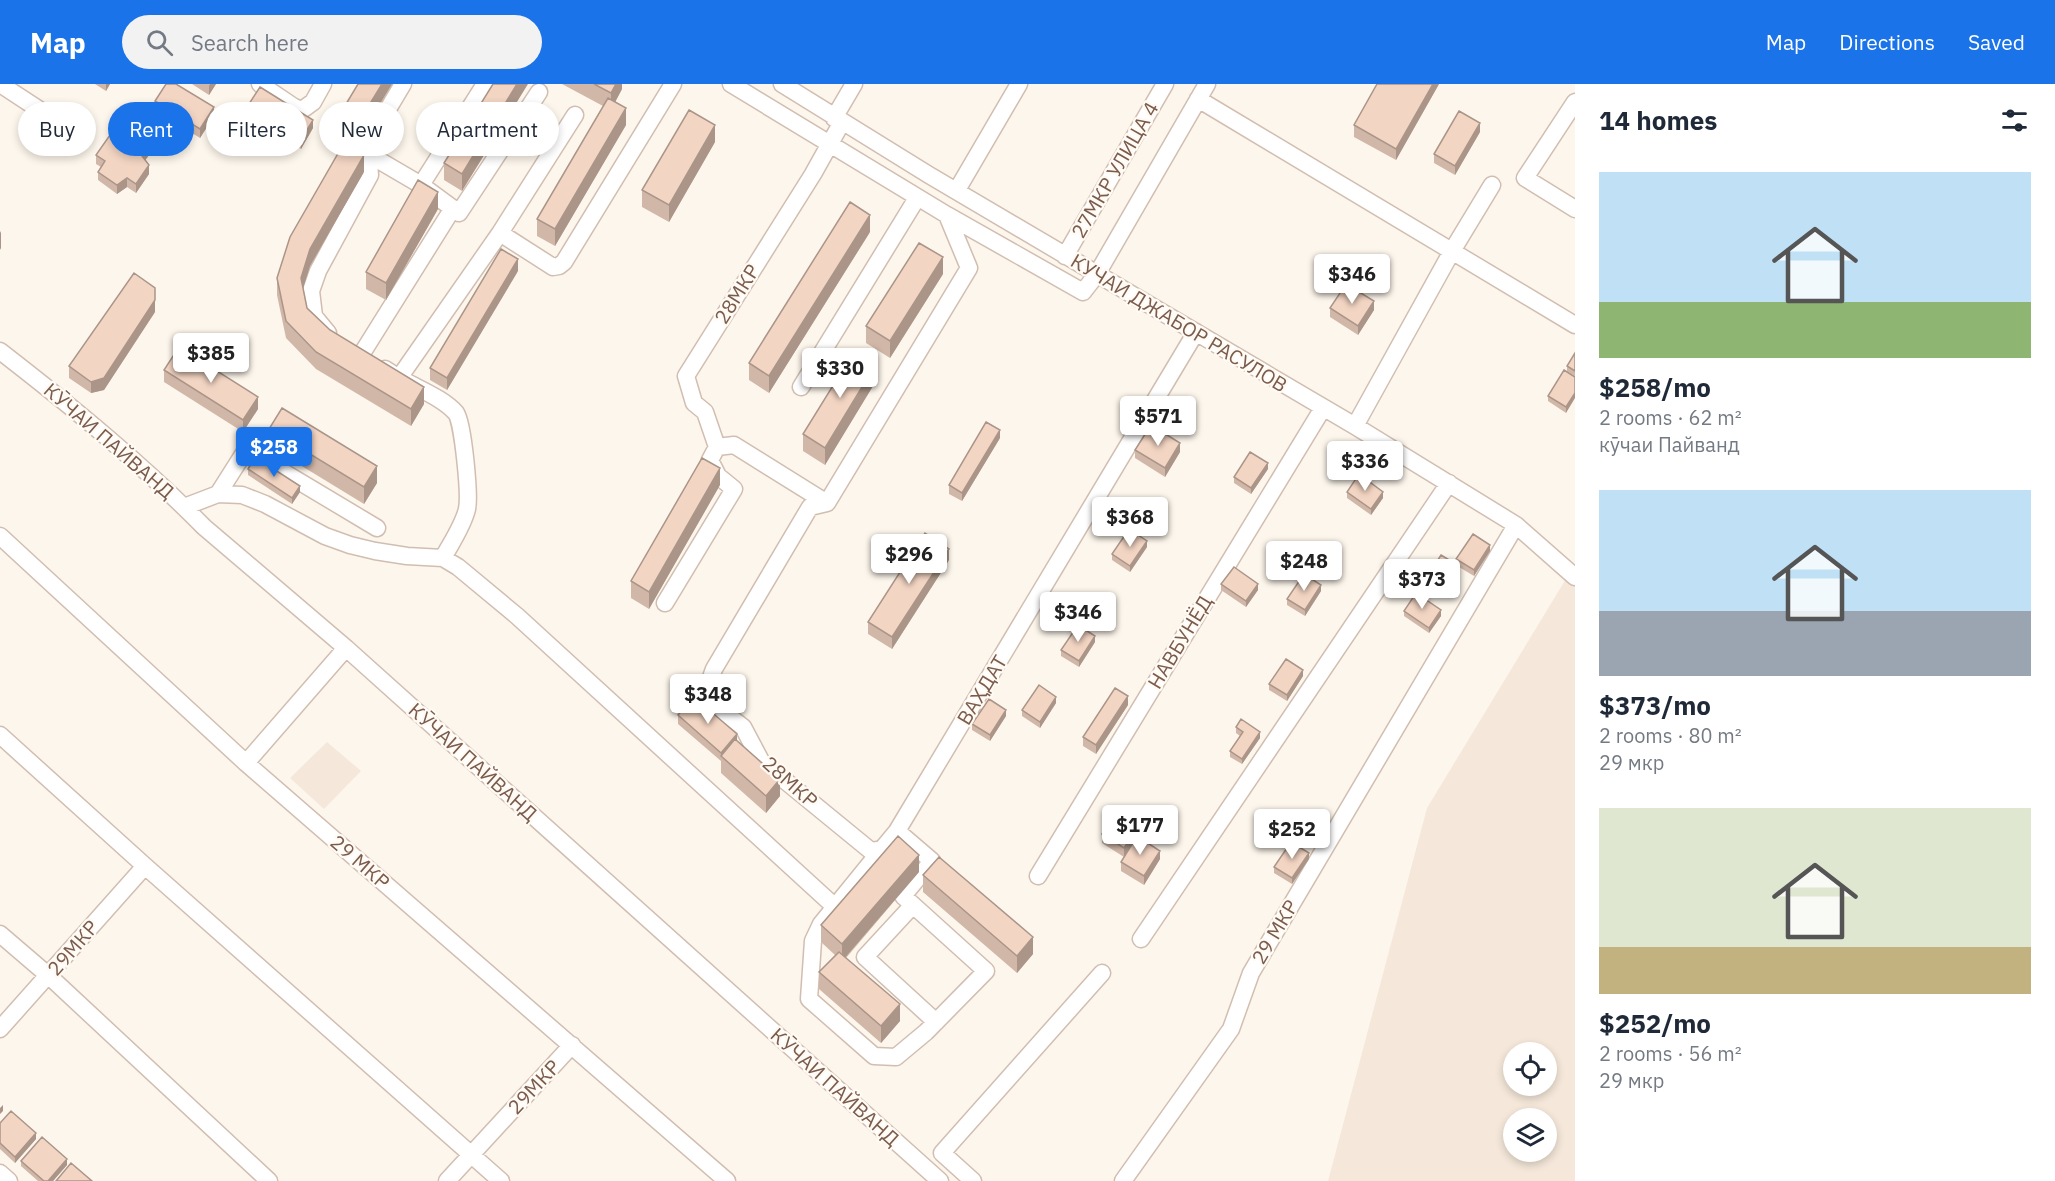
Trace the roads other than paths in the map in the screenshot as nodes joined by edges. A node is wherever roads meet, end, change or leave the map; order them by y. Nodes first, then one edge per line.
1 (0, 84) edge
2 (260, 84) edge
3 (323, 84) edge
4 (403, 84) edge
5 (485, 84) edge
6 (673, 84) edge
7 (731, 84) edge
8 (782, 84) edge
9 (854, 84) edge
10 (1019, 84) edge
11 (1165, 84) edge
12 (1207, 84) edge
13 (539, 92) dead end
14 (1198, 99) junction
15 (28, 102) edge
16 (392, 102) edge
17 (1575, 102) edge
18 (575, 115) dead end
19 (838, 120) junction
20 (830, 144) junction
21 (365, 156) edge
22 (370, 156) edge
23 (421, 185) junction
24 (1492, 185) dead end
25 (957, 190) junction
26 (917, 198) junction
27 (453, 208) junction
28 (1575, 209) edge
29 (946, 215) junction
30 (500, 233) junction
31 (1452, 251) junction
32 (1065, 256) junction
33 (1097, 274) junction
34 (1575, 325) edge
35 (1196, 332) junction
36 (0, 351) edge
37 (361, 355) junction
38 (399, 378) junction
39 (801, 387) dead end
40 (1323, 408) junction
41 (1355, 426) junction
42 (717, 447) junction
43 (1449, 483) junction
44 (218, 494) junction
45 (827, 503) junction
46 (184, 507) junction
47 (1516, 525) junction
48 (377, 528) dead end
49 (0, 536) edge
50 (443, 558) junction
51 (1573, 569) edge
52 (665, 603) dead end
53 (346, 648) junction
54 (0, 735) edge
55 (246, 763) junction
56 (897, 831) junction
57 (882, 849) junction
58 (145, 866) junction
59 (1038, 876) dead end
60 (914, 904) junction
61 (834, 906) junction
62 (0, 934) edge
63 (1141, 939) dead end
64 (1102, 973) dead end
65 (49, 976) junction
66 (936, 1022) junction
67 (0, 1029) edge
68 (572, 1045) junction
69 (471, 1154) junction
70 (0, 1173) edge
71 (9, 1181) edge
72 (269, 1181) edge
73 (447, 1181) edge
74 (501, 1181) edge
75 (727, 1181) edge
76 (940, 1181) edge
77 (973, 1181) edge
78 (1123, 1181) edge

1 - 15 street
2 - 3 street
4 - 16 street
5 - 23 street
6 - 30 street
7 - 20 street
8 - 19 street, КУЧАИ ДЖАБОР РАСУЛОВ
9 - 19 street
10 - 25 street
11 - 32 street, 27МКР УЛИЦА 4
12 - 14 street
13 - 27 street
14 - 31 street
14 - 33 street
17 - 28 street
18 - 30 street
19 - 20 street
19 - 25 street, КУЧАИ ДЖАБОР РАСУЛОВ
20 - 26 street
20 - 42 street, 28МКР
21 - 37 street
22 - 23 street
23 - 27 street
24 - 31 street
25 - 32 street, КУЧАИ ДЖАБОР РАСУЛОВ
26 - 29 street
26 - 39 street
27 - 37 street
29 - 33 street
29 - 45 street, 28МКР
30 - 38 street
31 - 34 street
31 - 41 street
32 - 33 street, КУЧАИ ДЖАБОР РАСУЛОВ
33 - 35 street, КУЧАИ ДЖАБОР РАСУЛОВ
35 - 40 street, КУЧАИ ДЖАБОР РАСУЛОВ
35 - 56 street, ВАҲДАТ
36 - 46 street, КӮЧАИ ПАЙВАНД
37 - 38 street
38 - 50 street
40 - 41 street, КУЧАИ ДЖАБОР РАСУЛОВ
40 - 59 street, НАВБУНЁД
41 - 43 street, КУЧАИ ДЖАБОР РАСУЛОВ
42 - 45 street
42 - 52 street, 28МКР
43 - 47 street, КУЧАИ ДЖАБОР РАСУЛОВ
43 - 63 street
44 - 46 street
44 - 48 street
44 - 50 street
45 - 57 street, 28МКР
46 - 53 street, КӮЧАИ ПАЙВАНД
47 - 51 street, КУЧАИ ДЖАБОР РАСУЛОВ
47 - 78 street, 29 МКР
49 - 55 street, 29 МКР
50 - 61 street
53 - 55 street
53 - 76 street, КӮЧАИ ПАЙВАНД
54 - 58 street
55 - 68 street, 29 МКР
56 - 57 street
56 - 60 street
57 - 61 street
58 - 65 street, 29МКР
58 - 69 street
60 - 66 street
60 - 66 street
61 - 66 street
62 - 65 street
64 - 77 street
65 - 67 street, 29МКР
65 - 72 street
68 - 69 street, 29МКР
68 - 75 street, 29 МКР
69 - 73 street, 29МКР
69 - 74 street
70 - 71 street

